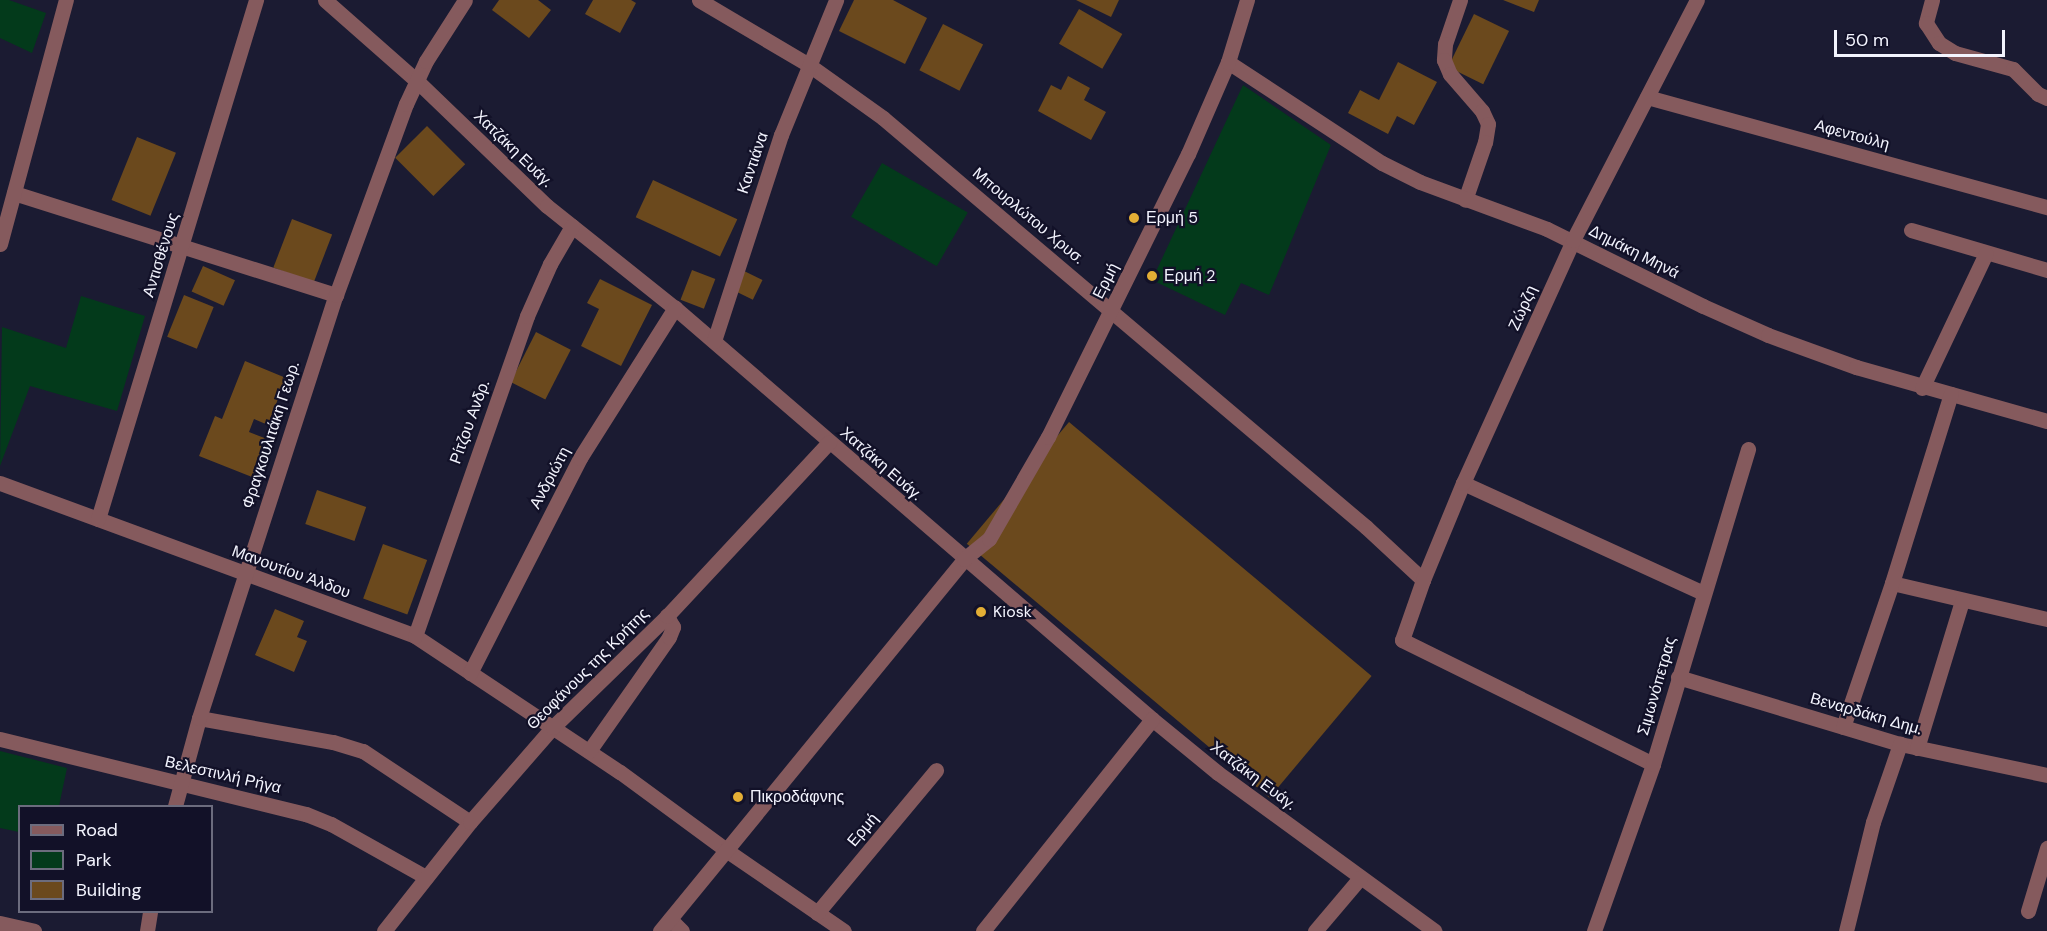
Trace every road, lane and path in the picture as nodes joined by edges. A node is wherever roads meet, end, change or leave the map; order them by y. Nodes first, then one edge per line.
1 (66, 0) edge
2 (256, 0) edge
3 (325, 0) edge
4 (465, 0) edge
5 (699, 0) edge
6 (836, 0) edge
7 (1246, 0) edge
8 (1460, 0) edge
9 (1697, 0) edge
10 (1932, 0) edge
11 (1228, 62) junction
12 (809, 65) junction
13 (417, 81) junction
14 (1647, 97) junction
15 (2047, 98) edge
16 (14, 193) junction
17 (1465, 200) junction
18 (2047, 207) edge
19 (572, 226) junction
20 (1911, 230) dead end
21 (1573, 240) junction
22 (0, 244) edge
23 (183, 245) junction
24 (1986, 253) junction
25 (2047, 270) edge
26 (336, 295) junction
27 (675, 308) junction
28 (1111, 312) junction
29 (714, 341) junction
30 (1922, 388) junction
31 (1951, 394) junction
32 (2047, 421) edge
33 (829, 442) junction
34 (1748, 449) dead end
35 (0, 483) edge
36 (1463, 483) junction
37 (98, 519) junction
38 (964, 559) junction
39 (245, 575) junction
40 (1423, 580) junction
41 (1892, 583) junction
42 (1703, 592) junction
43 (1962, 601) junction
44 (667, 616) junction
45 (2047, 619) edge
46 (415, 636) junction
47 (470, 673) junction
48 (1678, 677) junction
49 (199, 717) junction
50 (1152, 719) junction
51 (553, 727) junction
52 (1843, 727) junction
53 (0, 739) edge
54 (1900, 744) junction
55 (1917, 748) junction
56 (589, 751) junction
57 (1653, 764) junction
58 (936, 770) dead end
59 (2047, 775) edge
60 (180, 783) junction
61 (175, 805) edge
62 (470, 822) junction
63 (2047, 848) edge
64 (726, 850) junction
65 (426, 877) junction
66 (1360, 878) junction
67 (2028, 911) dead end
68 (150, 913) edge
69 (817, 913) junction
70 (1330, 914) junction
71 (0, 923) edge
72 (665, 925) edge
73 (34, 931) edge
74 (147, 931) edge
75 (384, 931) edge
76 (682, 931) edge
77 (844, 931) edge
78 (983, 931) edge
79 (1315, 931) edge
80 (1329, 931) edge
81 (1435, 931) edge
82 (1594, 931) edge
83 (1846, 931) edge

1 - 16 street
2 - 23 street, Αντισθένους
3 - 13 street, Χατζάκη Ευάγ.
4 - 13 street, Φραγκουλιτάκη Γεωρ.
5 - 12 street, Μπουρλώτου Χρυσ.
6 - 12 street, Καντιάνα
7 - 11 street, Ερμή
8 - 17 street
9 - 14 street, Ζώρζη
10 - 15 street
11 - 17 street, Δημάκη Μηνά
11 - 28 street, Ερμή
12 - 28 street, Μπουρλώτου Χρυσ.
12 - 29 street, Καντιάνα
13 - 19 street, Χατζάκη Ευάγ.
13 - 26 street, Φραγκουλιτάκη Γεωρ.
14 - 18 street, Αφεντούλη
14 - 21 street, Ζώρζη
16 - 22 street
16 - 23 street
17 - 21 street, Δημάκη Μηνά
19 - 27 street, Χατζάκη Ευάγ.
19 - 46 street, Ρίτζου Ανδρ.
20 - 24 street
21 - 30 street, Δημάκη Μηνά
21 - 36 street, Ζώρζη
23 - 26 street
23 - 37 street, Αντισθένους
24 - 25 street
24 - 30 street
26 - 39 street, Φραγκουλιτάκη Γεωρ.
27 - 29 street, Χατζάκη Ευάγ.
27 - 47 street, Ανδριώτη
28 - 38 street, Ερμή
28 - 40 street, Μπουρλώτου Χρυσ.
29 - 33 street, Χατζάκη Ευάγ.
30 - 31 street, Δημάκη Μηνά
31 - 32 street, Δημάκη Μηνά
31 - 41 street
33 - 38 street, Χατζάκη Ευάγ.
33 - 44 street, Θεοφάνους της Κρήτης
34 - 42 street, Σιμωνόπετρας
35 - 37 street, Μανουτίου Άλδου
36 - 40 street, Ζώρζη
36 - 42 street
37 - 39 street, Μανουτίου Άλδου
38 - 50 street, Χατζάκη Ευάγ.
38 - 64 street
39 - 46 street, Μανουτίου Άλδου
39 - 49 street, Φραγκουλιτάκη Γεωρ.
40 - 57 street, Ζώρζη
41 - 43 street
41 - 52 street
42 - 48 street, Σιμωνόπετρας
43 - 45 street
43 - 55 street
44 - 51 street, Θεοφάνους της Κρήτης
44 - 56 street
46 - 47 street, Μανουτίου Άλδου
47 - 51 street, Μανουτίου Άλδου
48 - 52 street, Βεναρδάκη Δημ.
48 - 57 street, Σιμωνόπετρας
49 - 60 street, Φραγκουλιτάκη Γεωρ.
49 - 62 street
50 - 66 street, Χατζάκη Ευάγ.
50 - 78 street
51 - 56 street, Μανουτίου Άλδου
51 - 62 street, Θεοφάνους της Κρήτης
52 - 54 street, Βεναρδάκη Δημ.
53 - 60 street, Βελεστινλή Ρήγα
54 - 55 street, Βεναρδάκη Δημ.
54 - 83 street
55 - 59 street, Βεναρδάκη Δημ.
56 - 64 street, Μανουτίου Άλδου
57 - 82 street, Σιμωνόπετρας
58 - 69 street, Ερμή
60 - 61 street, Φραγκουλιτάκη Γεωρ.
60 - 65 street, Βελεστινλή Ρήγα
62 - 65 street, Θεοφάνους της Κρήτης
63 - 67 street
64 - 69 street, Μανουτίου Άλδου
64 - 72 street
65 - 75 street, Θεοφάνους της Κρήτης
66 - 70 street
66 - 81 street, Χατζάκη Ευάγ.
68 - 74 street
69 - 77 street, Μανουτίου Άλδου
70 - 79 street
70 - 80 street
71 - 73 street
72 - 76 street

